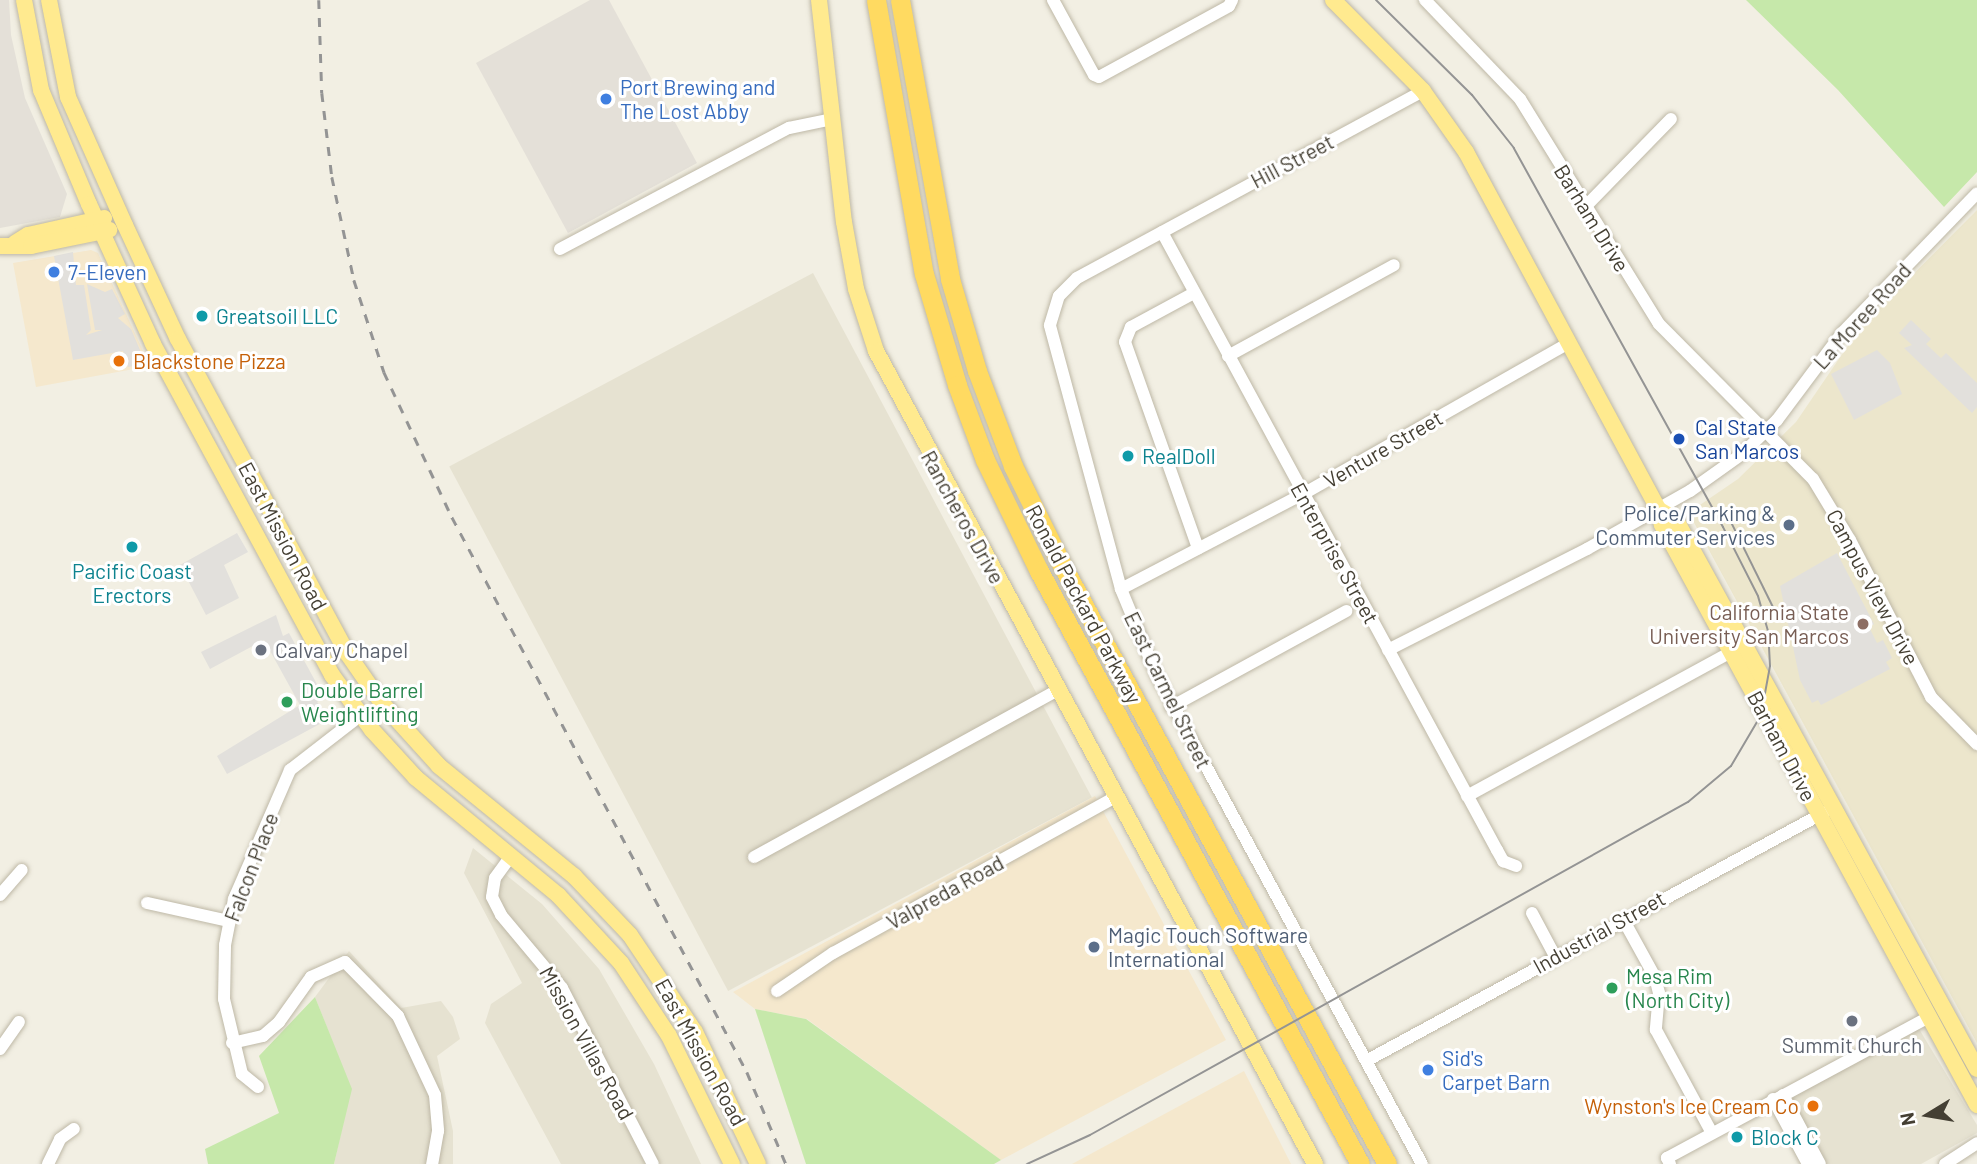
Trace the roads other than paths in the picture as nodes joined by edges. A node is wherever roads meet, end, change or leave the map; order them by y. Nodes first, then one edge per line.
1 (24, 0) edge
2 (49, 0) edge
3 (820, 0) edge
4 (876, 0) edge
5 (900, 0) edge
6 (910, 0) edge
7 (1054, 0) edge
8 (1231, 0) edge
9 (1333, 0) edge
10 (1425, 0) edge
11 (908, 51) junction
12 (1423, 91) junction
13 (833, 119) junction
14 (1671, 119) dead end
15 (1977, 192) edge
16 (1585, 207) junction
17 (122, 219) junction
18 (99, 226) junction
19 (1161, 232) junction
20 (8, 245) edge
21 (560, 249) dead end
22 (1394, 265) dead end
23 (1194, 293) junction
24 (1569, 344) junction
25 (1228, 355) junction
26 (1767, 430) junction
27 (1303, 494) junction
28 (1658, 509) junction
29 (1198, 548) junction
30 (1121, 589) junction
31 (1346, 611) dead end
32 (1388, 650) junction
33 (1731, 652) junction
34 (332, 675) junction
35 (364, 679) junction
36 (1058, 690) junction
37 (344, 692) junction
38 (381, 702) junction
39 (1171, 707) junction
40 (360, 715) junction
41 (1977, 744) edge
42 (1467, 796) junction
43 (1116, 797) junction
44 (1835, 807) junction
45 (1819, 815) junction
46 (511, 856) junction
47 (754, 857) dead end
48 (1516, 866) dead end
49 (22, 870) dead end
50 (574, 876) junction
51 (0, 895) edge
52 (147, 903) dead end
53 (1532, 912) dead end
54 (1623, 919) junction
55 (229, 921) junction
56 (1555, 956) junction
57 (777, 991) dead end
58 (1224, 993) junction
59 (19, 1022) dead end
60 (1932, 1022) junction
61 (232, 1043) junction
62 (0, 1049) edge
63 (1366, 1061) junction
64 (1977, 1069) edge
65 (258, 1087) dead end
66 (1778, 1097) junction
67 (1977, 1105) edge
68 (1339, 1125) junction
69 (74, 1129) dead end
70 (1712, 1133) junction
71 (1977, 1143) edge
72 (1668, 1161) edge
73 (48, 1164) edge
74 (432, 1164) edge
75 (653, 1164) edge
76 (732, 1164) edge
77 (758, 1164) edge
78 (1305, 1164) edge
79 (1315, 1164) edge
80 (1348, 1164) edge
81 (1360, 1164) edge
82 (1387, 1164) edge
83 (1422, 1164) edge
84 (1808, 1164) edge
85 (1820, 1164) edge
86 (1945, 1164) edge

1 - 18 main road, East Mission Road
2 - 17 main road, East Mission Road
3 - 13 main road, Rancheros Drive
4 - 68 highway, Ronald Packard Parkway
5 - 11 highway, Ronald Packard Parkway
6 - 11 highway
7 - 8 street
9 - 12 main road
10 - 16 street, Barham Drive
11 - 82 highway, Ronald Packard Parkway
12 - 19 street, Hill Street
12 - 24 main road
13 - 21 street
13 - 36 main road, Rancheros Drive
14 - 16 street
15 - 26 street, La Moree Road
16 - 26 street, Barham Drive
17 - 18 main road
17 - 35 main road, East Mission Road
18 - 20 main road
18 - 34 main road, East Mission Road
19 - 23 street, Enterprise Street
19 - 30 street, East Carmel Street
22 - 25 street
23 - 25 street, Enterprise Street
23 - 29 street
24 - 27 street, Venture Street
24 - 28 main road, Barham Drive
25 - 27 street, Enterprise Street
26 - 28 street, La Moree Road
26 - 41 street, Campus View Drive
27 - 29 street, Venture Street
27 - 32 street, Enterprise Street
28 - 32 street, La Moree Road
28 - 33 main road, Barham Drive
28 - 44 main road, Barham Drive
29 - 30 street, Venture Street
30 - 39 street, East Carmel Street
31 - 39 street
32 - 42 street, Enterprise Street
33 - 42 street
33 - 45 main road, Barham Drive
34 - 35 main road
34 - 37 main road, East Mission Road
35 - 38 main road, East Mission Road
36 - 43 main road, Rancheros Drive
36 - 47 street
37 - 38 main road
37 - 40 main road, East Mission Road
38 - 50 main road, East Mission Road
39 - 63 street, East Carmel Street
40 - 46 main road, East Mission Road
40 - 55 street, Falcon Place
42 - 48 street, Enterprise Street
43 - 57 street, Valpreda Road
43 - 58 main road, Rancheros Drive
44 - 45 street, Industrial Street
44 - 64 main road, Barham Drive
45 - 54 street, Industrial Street
45 - 60 main road, Barham Drive
46 - 50 main road
46 - 75 street, Mission Villas Road
46 - 76 main road, East Mission Road
49 - 51 street
50 - 77 main road, East Mission Road
52 - 55 street
53 - 56 street
54 - 56 street, Industrial Street
54 - 70 street
55 - 61 street, Falcon Place
56 - 63 street, Industrial Street
58 - 78 main road, Rancheros Drive
58 - 79 main road, Rancheros Drive
59 - 62 street
60 - 66 street
60 - 67 main road
61 - 65 street, Falcon Place
61 - 74 street
63 - 83 street, East Carmel Street
66 - 70 street
66 - 84 street
66 - 85 street
68 - 80 highway
68 - 81 highway, Ronald Packard Parkway
69 - 73 street
70 - 72 street
71 - 86 street

